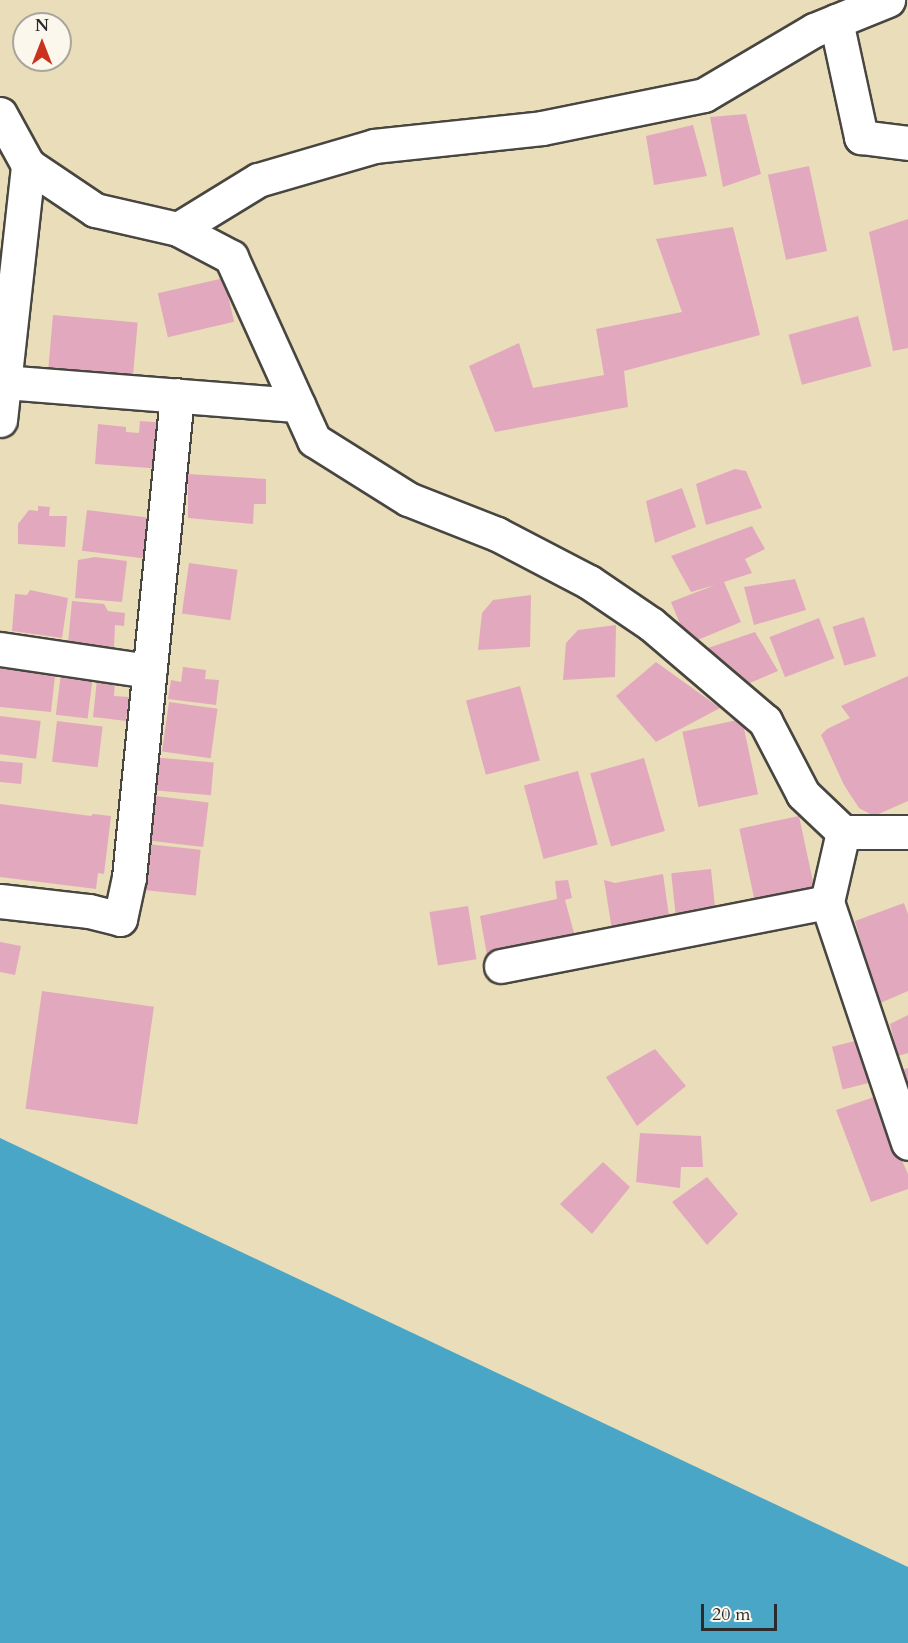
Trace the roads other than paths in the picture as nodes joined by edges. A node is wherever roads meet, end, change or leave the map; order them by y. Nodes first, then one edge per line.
1 (888, 0) edge
2 (836, 21) junction
3 (0, 114) edge
4 (908, 143) edge
5 (28, 165) junction
6 (178, 229) junction
7 (4, 382) junction
8 (177, 395) junction
9 (298, 405) junction
10 (0, 420) edge
11 (0, 649) edge
12 (149, 672) junction
13 (843, 832) junction
14 (908, 832) edge
15 (0, 901) edge
16 (827, 902) junction
17 (501, 966) dead end
18 (908, 1143) edge

1 - 2 street
2 - 4 street
2 - 6 street
3 - 5 street
5 - 6 street
5 - 7 street
6 - 9 street
7 - 8 street
7 - 10 street
8 - 9 street
8 - 12 street
9 - 13 street
11 - 12 street
12 - 15 street
13 - 14 street
13 - 16 street
16 - 17 street
16 - 18 street

